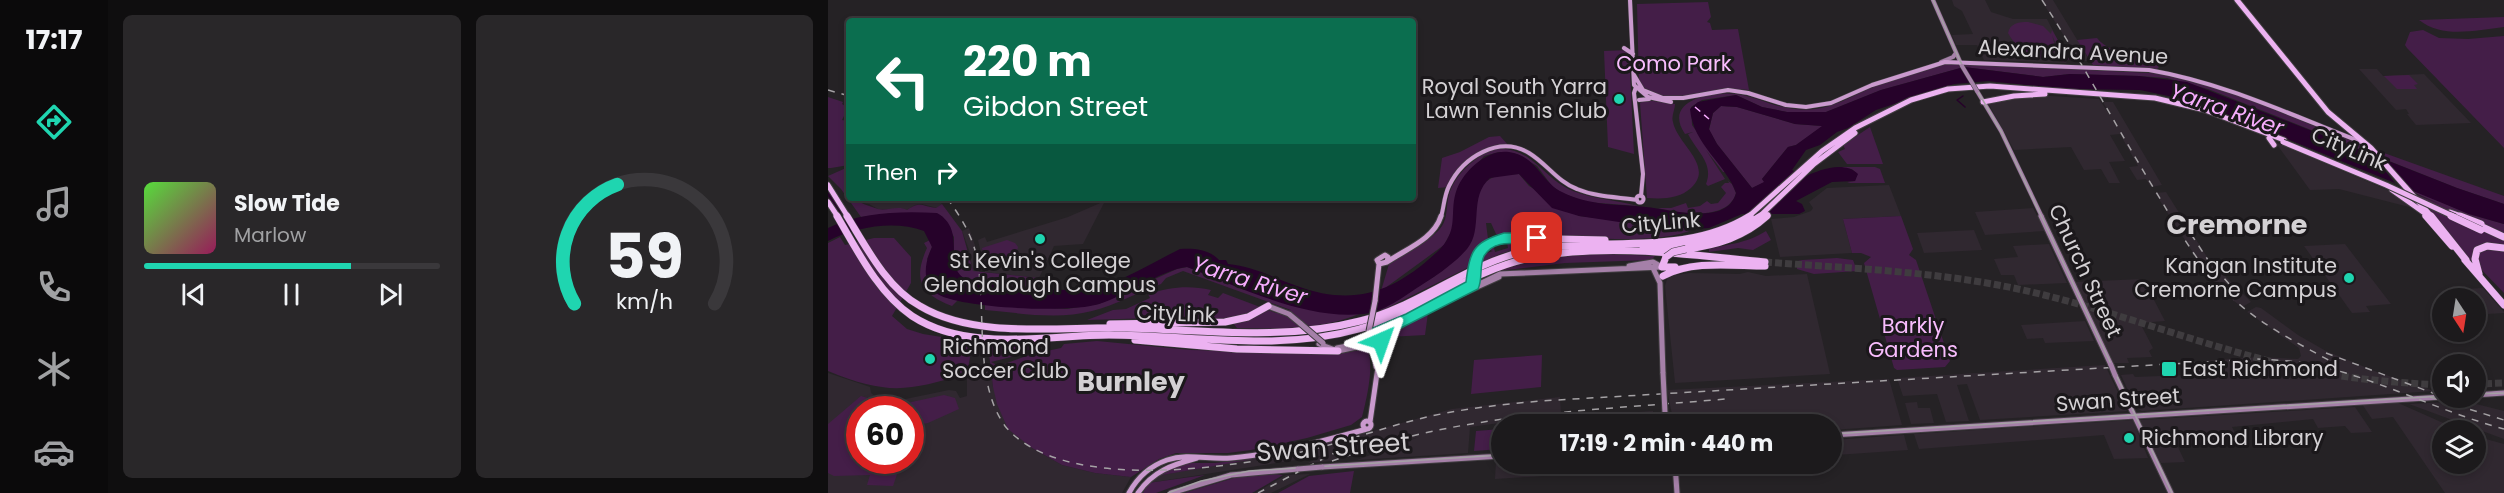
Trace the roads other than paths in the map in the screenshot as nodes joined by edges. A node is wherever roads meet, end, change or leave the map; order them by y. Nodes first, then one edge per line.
1 (1630, 0) edge
2 (1933, 0) edge
3 (2237, 0) edge
4 (1624, 48) dead end
5 (1956, 53) junction
6 (1633, 54) junction
7 (1935, 64) junction
8 (1961, 64) junction
9 (1634, 75) junction
10 (1636, 87) junction
11 (1732, 90) junction
12 (1644, 94) junction
13 (2051, 94) junction
14 (1657, 100) junction
15 (1983, 102) junction
16 (1637, 103) junction
17 (2328, 112) junction
18 (2222, 120) junction
19 (2308, 121) junction
20 (2350, 135) junction
21 (2269, 138) junction
22 (2284, 141) junction
23 (2274, 145) dead end
24 (2368, 146) junction
25 (1829, 149) junction
26 (828, 185) edge
27 (2405, 188) junction
28 (828, 202) edge
29 (2423, 212) junction
30 (1761, 219) junction
31 (2482, 227) junction
32 (2504, 237) edge
33 (1495, 240) joint
34 (1672, 242) junction
35 (2504, 248) edge
36 (1387, 260) junction
37 (2466, 261) junction
38 (1658, 266) junction
39 (1702, 267) junction
40 (1484, 272) junction
41 (1663, 276) junction
42 (2480, 278) junction
43 (1379, 282) junction
44 (1659, 283) junction
45 (1475, 285) junction
46 (1257, 304) dead end
47 (2504, 305) edge
48 (1268, 306) joint
49 (1252, 315) junction
50 (1411, 318) junction
51 (1071, 327) junction
52 (1373, 333) junction
53 (1036, 337) junction
54 (1382, 339) junction
55 (1321, 344) junction
56 (1371, 344) junction
57 (1338, 351) junction
58 (1376, 370) junction
59 (2486, 394) edge
60 (2504, 394) edge
61 (2432, 398) edge
62 (1665, 414) edge
63 (2134, 415) junction
64 (1842, 434) edge
65 (1491, 457) edge
66 (1197, 458) junction
67 (1676, 474) edge
68 (1129, 493) edge
69 (1138, 493) edge
70 (1170, 493) edge
71 (1677, 493) edge
72 (2171, 493) edge

1 - 6 main road
2 - 5 main road, Church Street
3 - 17 highway
4 - 6 main road
5 - 7 main road, Alexandra Avenue
5 - 8 main road, Church Street
6 - 9 main road
7 - 8 main road, Alexandra Avenue
7 - 11 main road, Alexandra Avenue
8 - 15 main road, Church Street, bridge
8 - 19 main road, Alexandra Avenue
9 - 10 main road
9 - 12 main road
10 - 12 main road
10 - 16 main road
11 - 12 main road, Alexandra Avenue
11 - 14 main road, Alexandra Avenue
12 - 14 main road, Alexandra Avenue
12 - 16 main road
13 - 15 highway
13 - 18 highway
13 - 25 highway
14 - 16 main road
15 - 63 main road, Church Street, bridge
16 - 36 main road
17 - 20 highway
17 - 24 highway
18 - 21 highway
18 - 22 highway
19 - 20 main road, Alexandra Avenue
19 - 24 main road, Alexandra Avenue
20 - 24 highway
21 - 23 highway
21 - 29 highway
22 - 25 highway, CityLink
22 - 31 highway, bridge
22 - 31 highway, CityLink, bridge
24 - 27 highway
25 - 30 highway
25 - 34 highway, CityLink
26 - 51 highway, CityLink
27 - 29 highway
27 - 37 highway
28 - 53 highway, CityLink
29 - 37 highway
30 - 38 highway, bridge
30 - 40 highway
31 - 32 highway
33 - 34 highway
33 - 45 main road, bridge
34 - 51 highway, CityLink
35 - 42 highway
36 - 43 main road
36 - 43 main road
37 - 42 highway
38 - 39 highway
38 - 41 main road
38 - 44 main road
38 - 45 main road
39 - 40 highway, CityLink
39 - 41 highway
40 - 53 highway, CityLink
41 - 44 main road
42 - 47 highway
43 - 52 main road, bridge
44 - 62 main road, bridge
45 - 50 main road
46 - 49 highway
48 - 49 highway
48 - 55 main road, bridge
49 - 51 highway
50 - 52 main road
50 - 54 main road
52 - 54 main road
52 - 55 main road
52 - 56 main road
53 - 57 highway
54 - 56 main road
54 - 58 main road
55 - 57 main road
56 - 57 main road
56 - 58 main road
58 - 66 main road
59 - 60 main road
61 - 63 main road, Swan Street
63 - 64 main road, Swan Street
63 - 72 main road, Church Street
65 - 70 main road, Swan Street, bridge
66 - 68 main road
66 - 69 main road
67 - 71 main road

